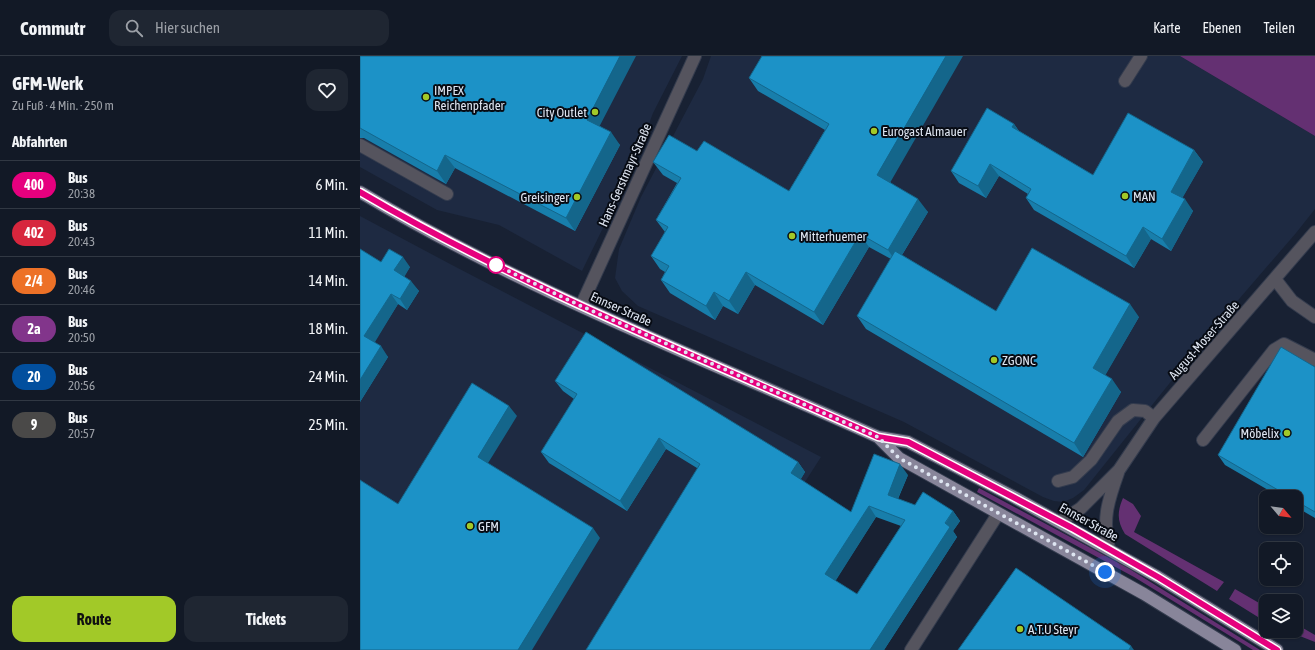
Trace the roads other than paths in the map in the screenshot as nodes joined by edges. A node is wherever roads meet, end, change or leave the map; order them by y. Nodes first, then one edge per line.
1 (695, 56) edge
2 (1141, 56) edge
3 (1125, 81) dead end
4 (360, 145) edge
5 (360, 192) edge
6 (447, 194) dead end
7 (1315, 232) edge
8 (1275, 279) junction
9 (581, 306) junction
10 (1315, 317) edge
11 (1315, 360) edge
12 (1154, 418) junction
13 (878, 437) junction
14 (1203, 440) dead end
15 (1119, 470) junction
16 (1058, 481) dead end
17 (998, 514) junction
18 (1060, 522) junction
19 (1109, 549) junction
20 (911, 650) edge
21 (1235, 650) edge
22 (1277, 650) edge

1 - 9 street, Hans-Gerstmayr-Straße
2 - 3 street
4 - 6 street
5 - 9 main road, Ennser Straße
7 - 8 street, August-Moser-Straße
8 - 10 street
8 - 12 street, August-Moser-Straße
9 - 13 main road, Ennser Straße
11 - 14 street
12 - 15 street, August-Moser-Straße
12 - 16 street
13 - 17 main road, Ennser Straße
13 - 18 main road, Ennser Straße
15 - 18 street, August-Moser-Straße
15 - 19 street, August-Moser-Straße
17 - 20 street
17 - 21 main road, Ennser Straße
18 - 19 main road, Ennser Straße
19 - 22 main road, Ennser Straße

